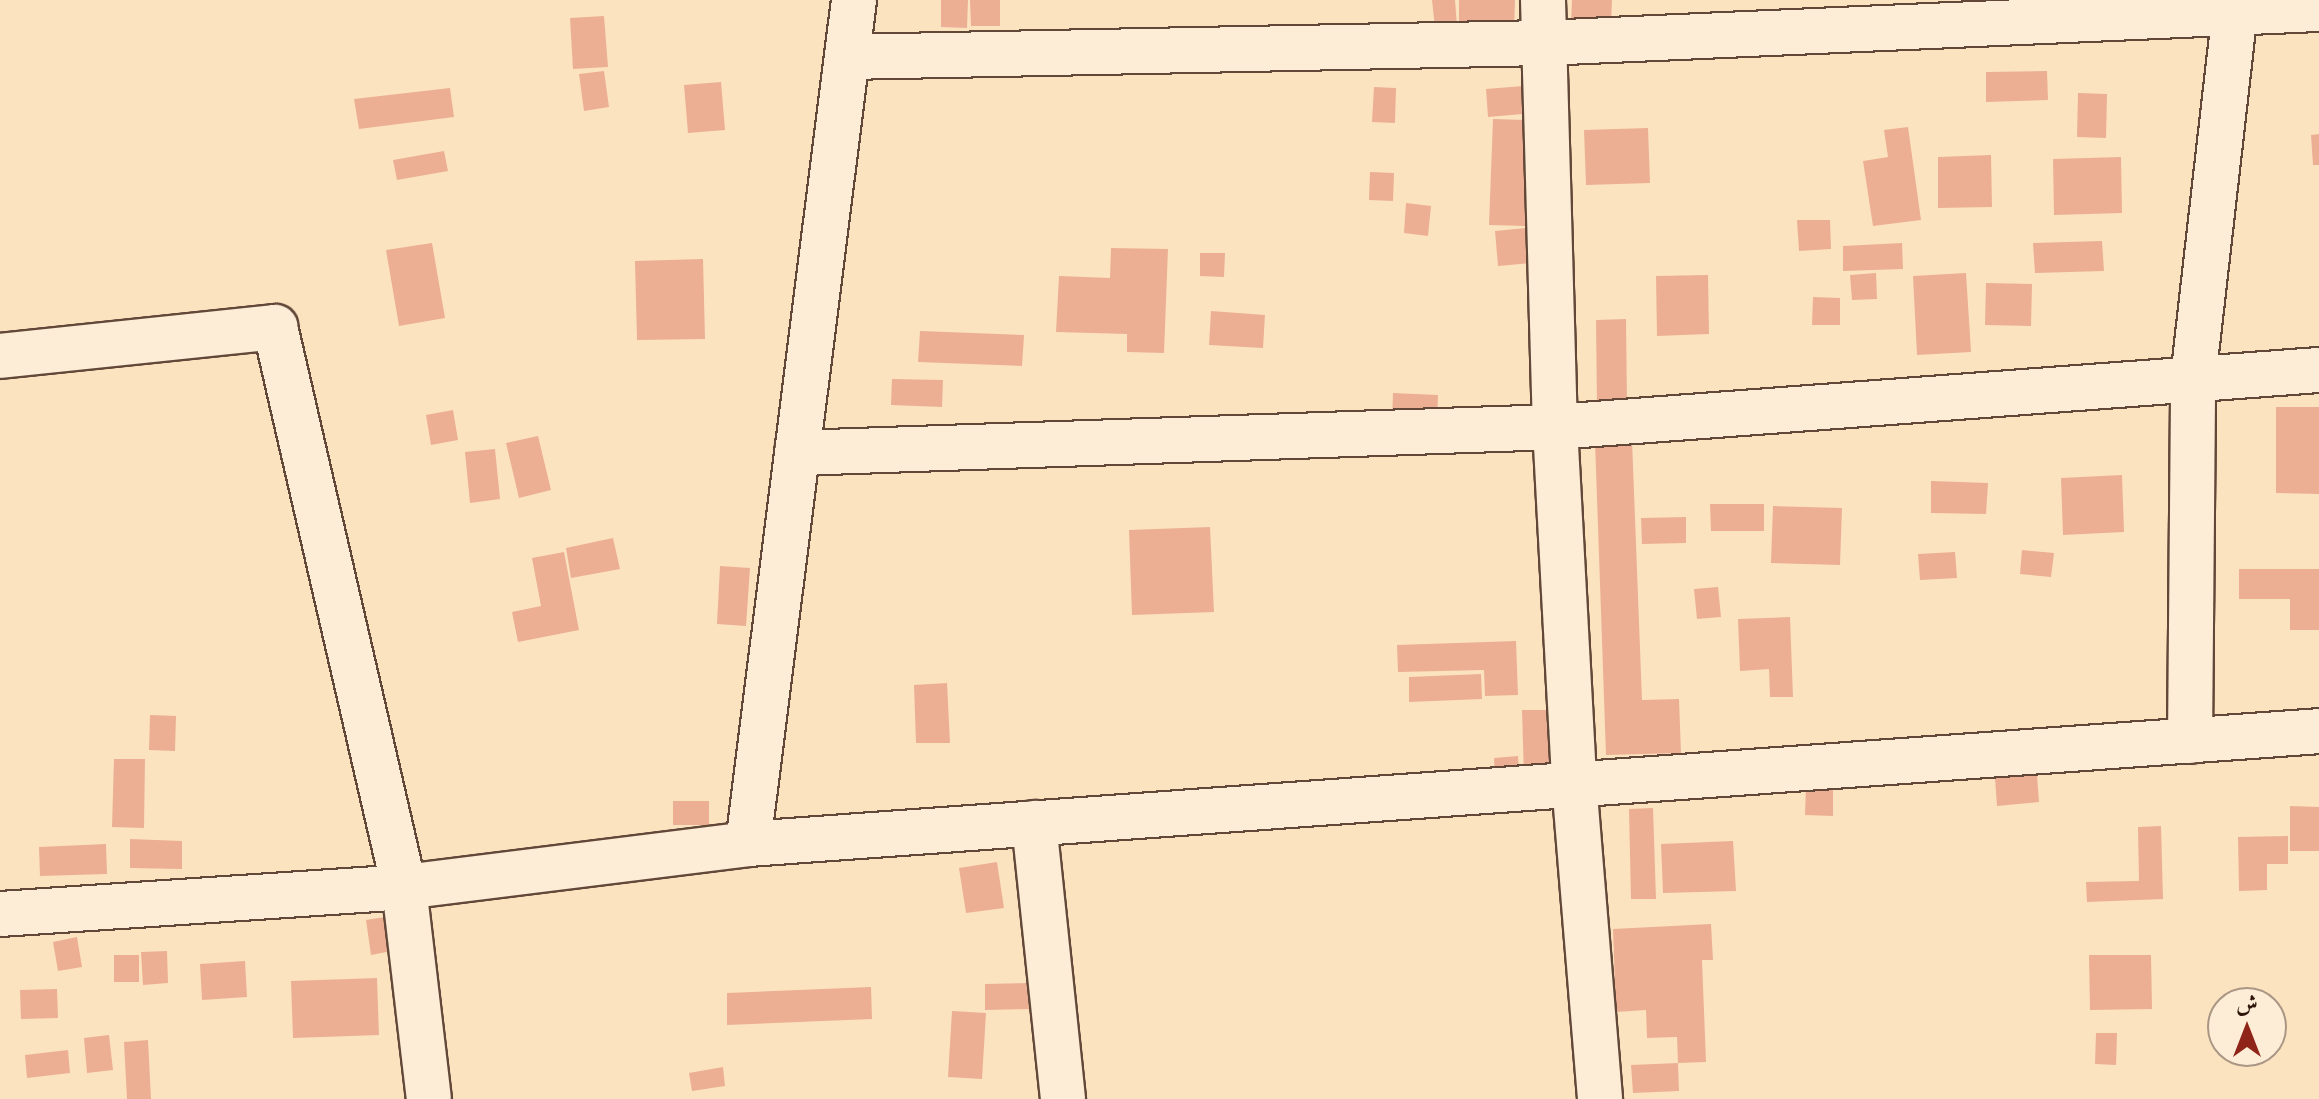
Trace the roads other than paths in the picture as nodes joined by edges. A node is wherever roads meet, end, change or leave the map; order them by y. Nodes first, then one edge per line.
1 (854, 0) edge
2 (1543, 0) edge
3 (2235, 6) edge
4 (2319, 9) edge
5 (1542, 43) junction
6 (847, 57) junction
7 (0, 356) edge
8 (2319, 370) edge
9 (2193, 379) junction
10 (1555, 427) junction
11 (797, 453) junction
12 (2319, 731) edge
13 (2190, 741) junction
14 (1574, 782) junction
15 (1034, 823) junction
16 (748, 844) junction
17 (404, 887) junction
18 (0, 914) edge
19 (429, 1099) edge
20 (1063, 1099) edge
21 (1600, 1099) edge

1 - 6 street
2 - 5 street
3 - 4 street
3 - 5 street
3 - 9 street
5 - 6 street
5 - 10 street
6 - 11 street
7 - 17 street
8 - 9 street
9 - 10 street
9 - 13 street
10 - 11 street
10 - 14 street
11 - 16 street
12 - 13 street
13 - 14 street
14 - 15 street
14 - 21 street
15 - 16 street
15 - 20 street
16 - 17 street
17 - 18 street
17 - 19 street

